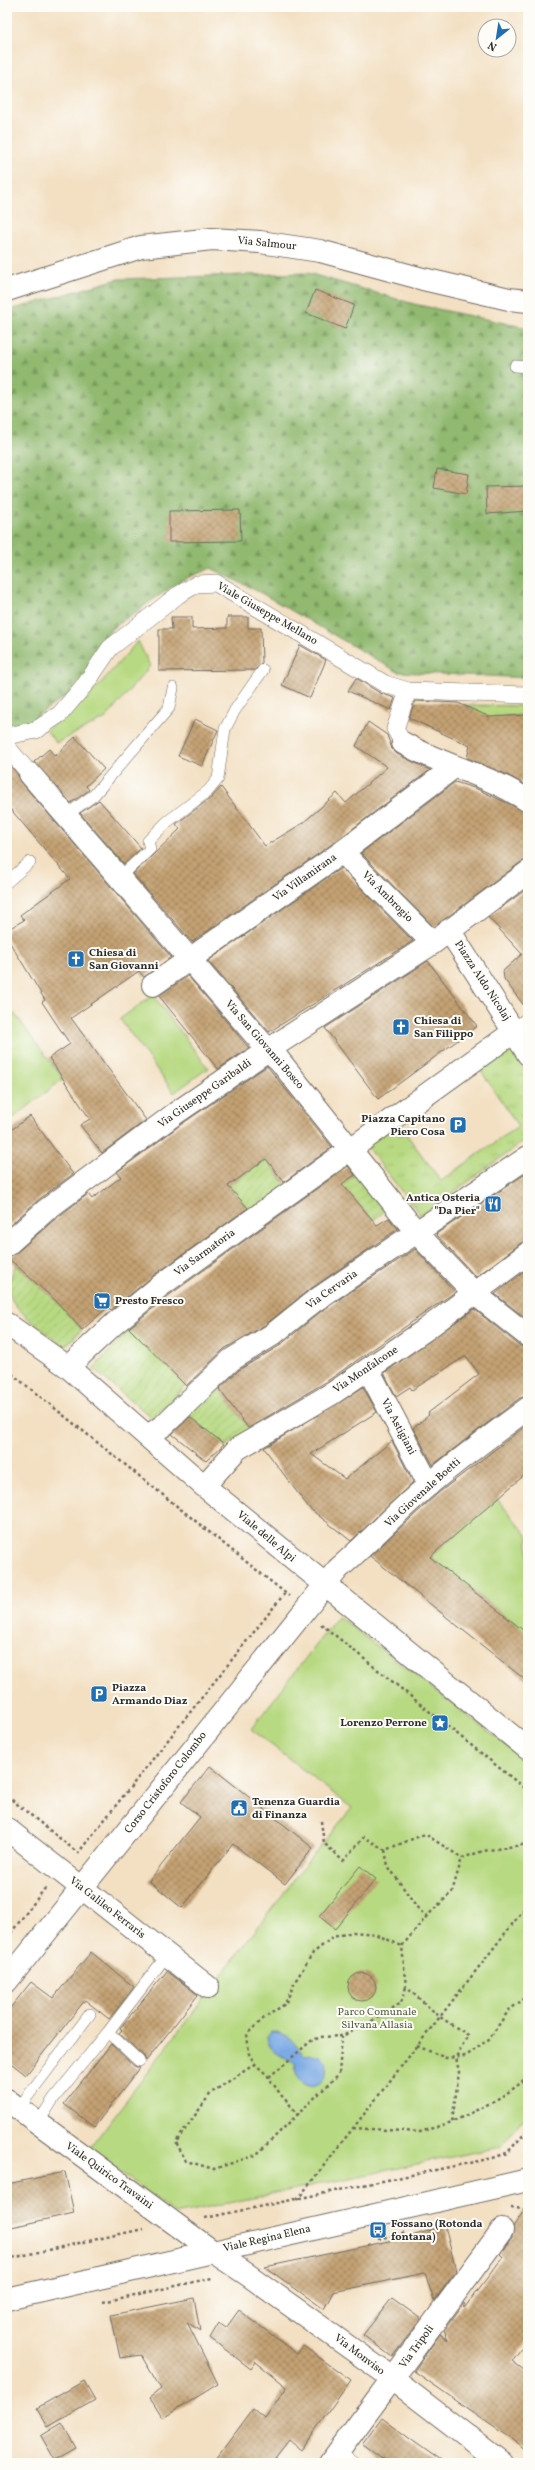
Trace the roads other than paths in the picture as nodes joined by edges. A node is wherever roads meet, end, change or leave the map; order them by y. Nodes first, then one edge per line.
1 (7, 290) edge
2 (528, 301) edge
3 (515, 366) dead end
4 (528, 367) edge
5 (263, 670) dead end
6 (172, 688) dead end
7 (408, 691) junction
8 (528, 695) edge
9 (7, 736) edge
10 (404, 743) joint
11 (7, 747) edge
12 (454, 767) junction
13 (30, 774) joint
14 (528, 801) edge
15 (66, 816) junction
16 (342, 852) junction
17 (30, 862) dead end
18 (528, 872) edge
19 (119, 878) junction
20 (7, 882) edge
21 (441, 937) junction
22 (190, 958) junction
23 (153, 985) dead end
24 (522, 1026) edge
25 (268, 1050) junction
26 (528, 1054) edge
27 (350, 1149) junction
28 (528, 1157) edge
29 (417, 1233) junction
30 (7, 1245) edge
31 (528, 1253) edge
32 (475, 1294) junction
33 (7, 1324) edge
34 (528, 1336) edge
35 (68, 1367) junction
36 (368, 1369) junction
37 (528, 1408) edge
38 (148, 1436) junction
39 (429, 1485) junction
40 (204, 1486) junction
41 (324, 1585) junction
42 (528, 1749) edge
43 (7, 1829) edge
44 (83, 1889) junction
45 (167, 1955) junction
46 (7, 1981) edge
47 (208, 1987) dead end
48 (90, 2014) dead end
49 (108, 2032) junction
50 (139, 2061) dead end
51 (12, 2104) edge
52 (38, 2123) junction
53 (528, 2180) edge
54 (502, 2230) dead end
55 (212, 2251) junction
56 (7, 2299) edge
57 (393, 2381) junction
58 (341, 2459) edge
59 (502, 2463) edge

1 - 2 street, Via Salmour
3 - 4 lane
5 - 19 lane
6 - 15 lane
7 - 8 street, Viale Giuseppe Mellano
7 - 9 street, Viale Giuseppe Mellano
7 - 10 street
10 - 12 street
11 - 13 street, Via San Giovanni Bosco
12 - 14 street
12 - 16 street, Via Villamirana
13 - 15 street, Via San Giovanni Bosco
15 - 19 street, Via San Giovanni Bosco
16 - 21 street, Via Ambrogio
16 - 22 street, Via Villamirana
17 - 20 lane
18 - 21 street, Via Giuseppe Garibaldi
19 - 22 street, Via San Giovanni Bosco
21 - 24 street, Piazza Aldo Nicolaj
21 - 25 street, Via Giuseppe Garibaldi
22 - 23 street, Via Villamirana
22 - 25 street, Via San Giovanni Bosco
24 - 26 street, Piazza Aldo Nicolaj
24 - 27 street, Via Sarmatoria
25 - 27 street, Via San Giovanni Bosco
25 - 30 street, Via Giuseppe Garibaldi
27 - 29 street, Via San Giovanni Bosco
27 - 35 street, Via Sarmatoria
28 - 29 street, Via Cervaria
29 - 32 street, Via San Giovanni Bosco
29 - 38 street, Via Cervaria
31 - 32 street, Via Monfalcone
32 - 34 street, Via San Giovanni Bosco
32 - 36 street, Via Monfalcone
33 - 35 street, Viale delle Alpi
35 - 38 street, Viale delle Alpi
36 - 39 street, Via Astigiani
36 - 40 street, Via Monfalcone
37 - 39 street, Via Giovenale Boetti
38 - 40 street, Viale delle Alpi
39 - 41 street, Via Giovenale Boetti
40 - 41 street, Viale delle Alpi
41 - 42 street, Viale delle Alpi
41 - 44 street, Corso Cristoforo Colombo
43 - 44 street, Via Galileo Ferraris
44 - 45 street, Via Galileo Ferraris
44 - 46 street, Corso Cristoforo Colombo
45 - 47 street, Via Galileo Ferraris
45 - 49 lane
48 - 51 lane
49 - 50 lane
49 - 52 lane
51 - 52 street, Viale Quirico Travaini
52 - 55 street, Viale Quirico Travaini
53 - 55 street, Viale Regina Elena
54 - 57 street, Via Tripoli
55 - 56 street, Viale Regina Elena
55 - 57 street, Via Monviso
57 - 58 street, Via Tripoli
57 - 59 street, Via Monviso

